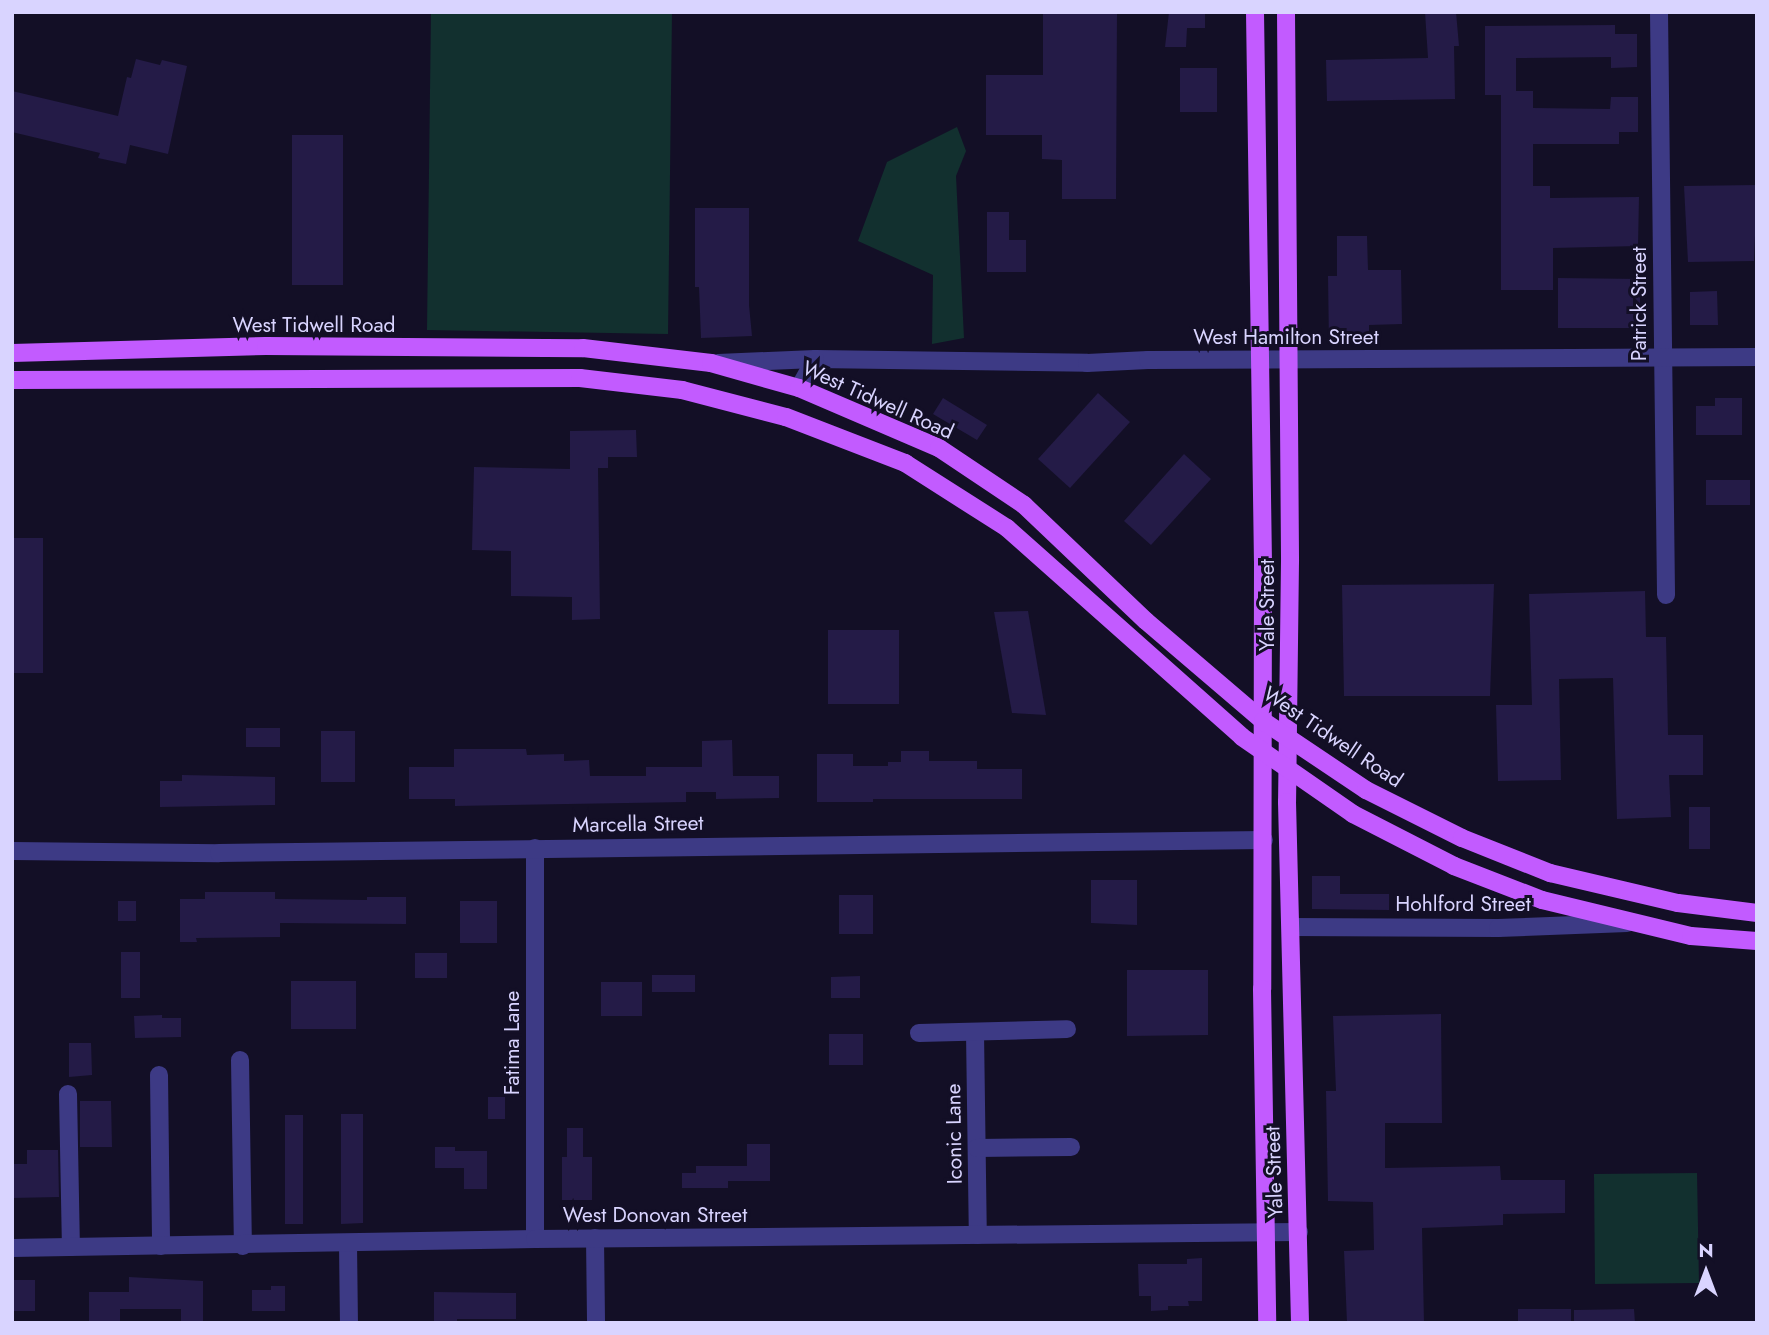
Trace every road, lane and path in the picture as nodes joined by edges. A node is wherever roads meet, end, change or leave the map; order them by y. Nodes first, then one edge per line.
1 (1255, 12) edge
2 (1286, 12) edge
3 (1659, 12) edge
4 (1255, 61) junction
5 (1286, 61) junction
6 (266, 346) junction
7 (524, 347) junction
8 (12, 353) edge
9 (1757, 357) edge
10 (1662, 358) junction
11 (816, 359) junction
12 (1259, 360) junction
13 (1287, 360) junction
14 (711, 363) junction
15 (265, 378) junction
16 (525, 378) junction
17 (12, 380) edge
18 (799, 388) junction
19 (786, 417) junction
20 (1050, 532) junction
21 (1030, 550) junction
22 (1263, 561) junction
23 (1290, 561) junction
24 (1666, 595) dead end
25 (1263, 721) junction
26 (1289, 739) junction
27 (1263, 754) junction
28 (1289, 769) junction
29 (1264, 840) junction
30 (534, 848) junction
31 (12, 851) edge
32 (1550, 873) junction
33 (1542, 900) junction
34 (1757, 913) edge
35 (1635, 923) junction
36 (1291, 927) junction
37 (1757, 941) edge
38 (1067, 1029) dead end
39 (975, 1032) junction
40 (919, 1033) dead end
41 (240, 1060) dead end
42 (159, 1076) dead end
43 (68, 1094) dead end
44 (1071, 1147) dead end
45 (976, 1148) junction
46 (1267, 1232) junction
47 (1299, 1232) junction
48 (978, 1235) junction
49 (595, 1238) junction
50 (534, 1239) junction
51 (348, 1244) junction
52 (160, 1246) junction
53 (243, 1246) junction
54 (71, 1247) junction
55 (12, 1248) edge
56 (349, 1323) edge
57 (596, 1323) edge
58 (1267, 1323) edge
59 (1300, 1323) edge

1 - 4 main road, Yale Street
2 - 5 main road, Yale Street
3 - 10 street, Patrick Street
4 - 5 main road
4 - 12 main road, Yale Street
5 - 13 main road, Yale Street
6 - 7 main road, West Tidwell Road
6 - 8 main road, West Tidwell Road
6 - 15 main road
7 - 14 main road, West Tidwell Road
7 - 16 main road
9 - 10 street, West Hamilton Street
10 - 13 street, West Hamilton Street
10 - 24 street, Patrick Street
11 - 12 street, West Hamilton Street
11 - 14 street, West Hamilton Street
11 - 18 street
12 - 13 street, West Hamilton Street
12 - 22 main road, Yale Street
13 - 23 main road, Yale Street
14 - 18 main road, West Tidwell Road
15 - 16 main road
15 - 17 main road
16 - 19 main road
18 - 19 main road
18 - 20 main road, West Tidwell Road
19 - 21 main road
20 - 21 main road
20 - 25 main road, West Tidwell Road
21 - 27 main road
22 - 23 main road
22 - 25 main road, Yale Street
23 - 26 main road, Yale Street
25 - 26 main road, West Tidwell Road
25 - 27 main road, Yale Street
26 - 28 main road, Yale Street
26 - 32 main road, West Tidwell Road
27 - 28 main road
27 - 29 main road, Yale Street
28 - 33 main road
28 - 36 main road, Yale Street
29 - 30 street, Marcella Street
29 - 46 main road, Yale Street
30 - 31 street, Marcella Street
30 - 50 street, Fatima Lane
32 - 33 main road
32 - 34 main road, West Tidwell Road
33 - 35 main road
35 - 36 street, Hohlford Street
35 - 37 main road
36 - 47 main road, Yale Street
38 - 39 street
39 - 40 street
39 - 45 street, Iconic Lane
41 - 53 street
42 - 52 street
43 - 54 street
44 - 45 street
45 - 48 street, Iconic Lane
46 - 47 street, West Donovan Street
46 - 48 street, West Donovan Street
46 - 58 main road, Yale Street
47 - 59 main road, Yale Street
48 - 49 street, West Donovan Street
49 - 50 street, West Donovan Street
49 - 57 street
50 - 51 street, West Donovan Street
51 - 53 street, West Donovan Street
51 - 56 street
52 - 53 street, West Donovan Street
52 - 54 street, West Donovan Street
54 - 55 street, West Donovan Street

